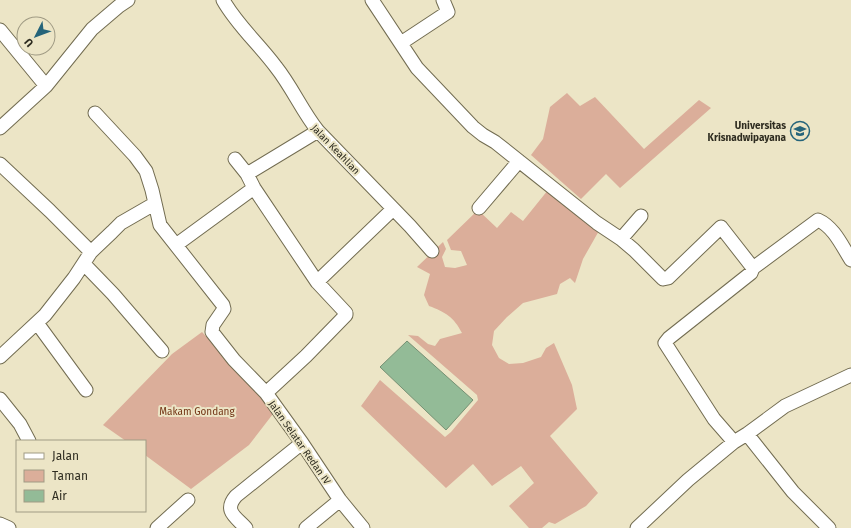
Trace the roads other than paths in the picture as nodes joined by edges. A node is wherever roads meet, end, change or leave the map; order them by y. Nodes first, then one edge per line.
1 (128, 0) edge
2 (223, 0) edge
3 (372, 0) edge
4 (443, 0) edge
5 (0, 30) edge
6 (401, 43) junction
7 (46, 86) junction
8 (95, 113) dead end
9 (0, 128) edge
10 (318, 131) junction
11 (235, 159) dead end
12 (519, 161) junction
13 (0, 164) edge
14 (247, 174) junction
15 (254, 188) junction
16 (154, 204) junction
17 (479, 208) dead end
18 (394, 209) junction
19 (641, 216) dead end
20 (621, 239) junction
21 (176, 245) junction
22 (432, 251) dead end
23 (91, 252) junction
24 (851, 260) edge
25 (84, 264) junction
26 (753, 268) junction
27 (317, 282) junction
28 (37, 324) junction
29 (162, 351) dead end
30 (0, 357) edge
31 (851, 375) edge
32 (86, 390) dead end
33 (266, 393) junction
34 (0, 399) edge
35 (747, 434) junction
36 (28, 440) edge
37 (734, 442) junction
38 (302, 443) junction
39 (188, 500) dead end
40 (340, 500) junction
41 (0, 524) edge
42 (643, 526) edge
43 (9, 528) edge
44 (157, 528) edge
45 (246, 528) edge
46 (306, 528) edge
47 (363, 528) edge
48 (828, 528) edge

1 - 7 street
2 - 10 street, Jalan Keahlian
3 - 6 street
4 - 6 street
5 - 7 street
6 - 12 street
7 - 9 street
8 - 16 street
10 - 14 street
10 - 18 street, Jalan Keahlian
11 - 14 street
12 - 17 street
12 - 20 street
13 - 23 street
14 - 15 street
15 - 21 street
15 - 27 street
16 - 21 street
16 - 23 street
18 - 22 street, Jalan Keahlian
18 - 27 street
19 - 20 street
20 - 26 street
21 - 33 street
23 - 25 street
24 - 26 street
25 - 28 street
25 - 29 street
26 - 37 street
27 - 33 street, Jalan Selatar Redan IV
28 - 30 street
28 - 32 street
31 - 35 street
33 - 38 street, Jalan Selatar Redan IV
34 - 36 street
35 - 37 street
35 - 48 street
37 - 42 street
38 - 40 street, Jalan Selatar Redan IV
38 - 45 street
39 - 44 street
40 - 46 street
40 - 47 street, Jalan Selatar Redan IV
41 - 43 street

